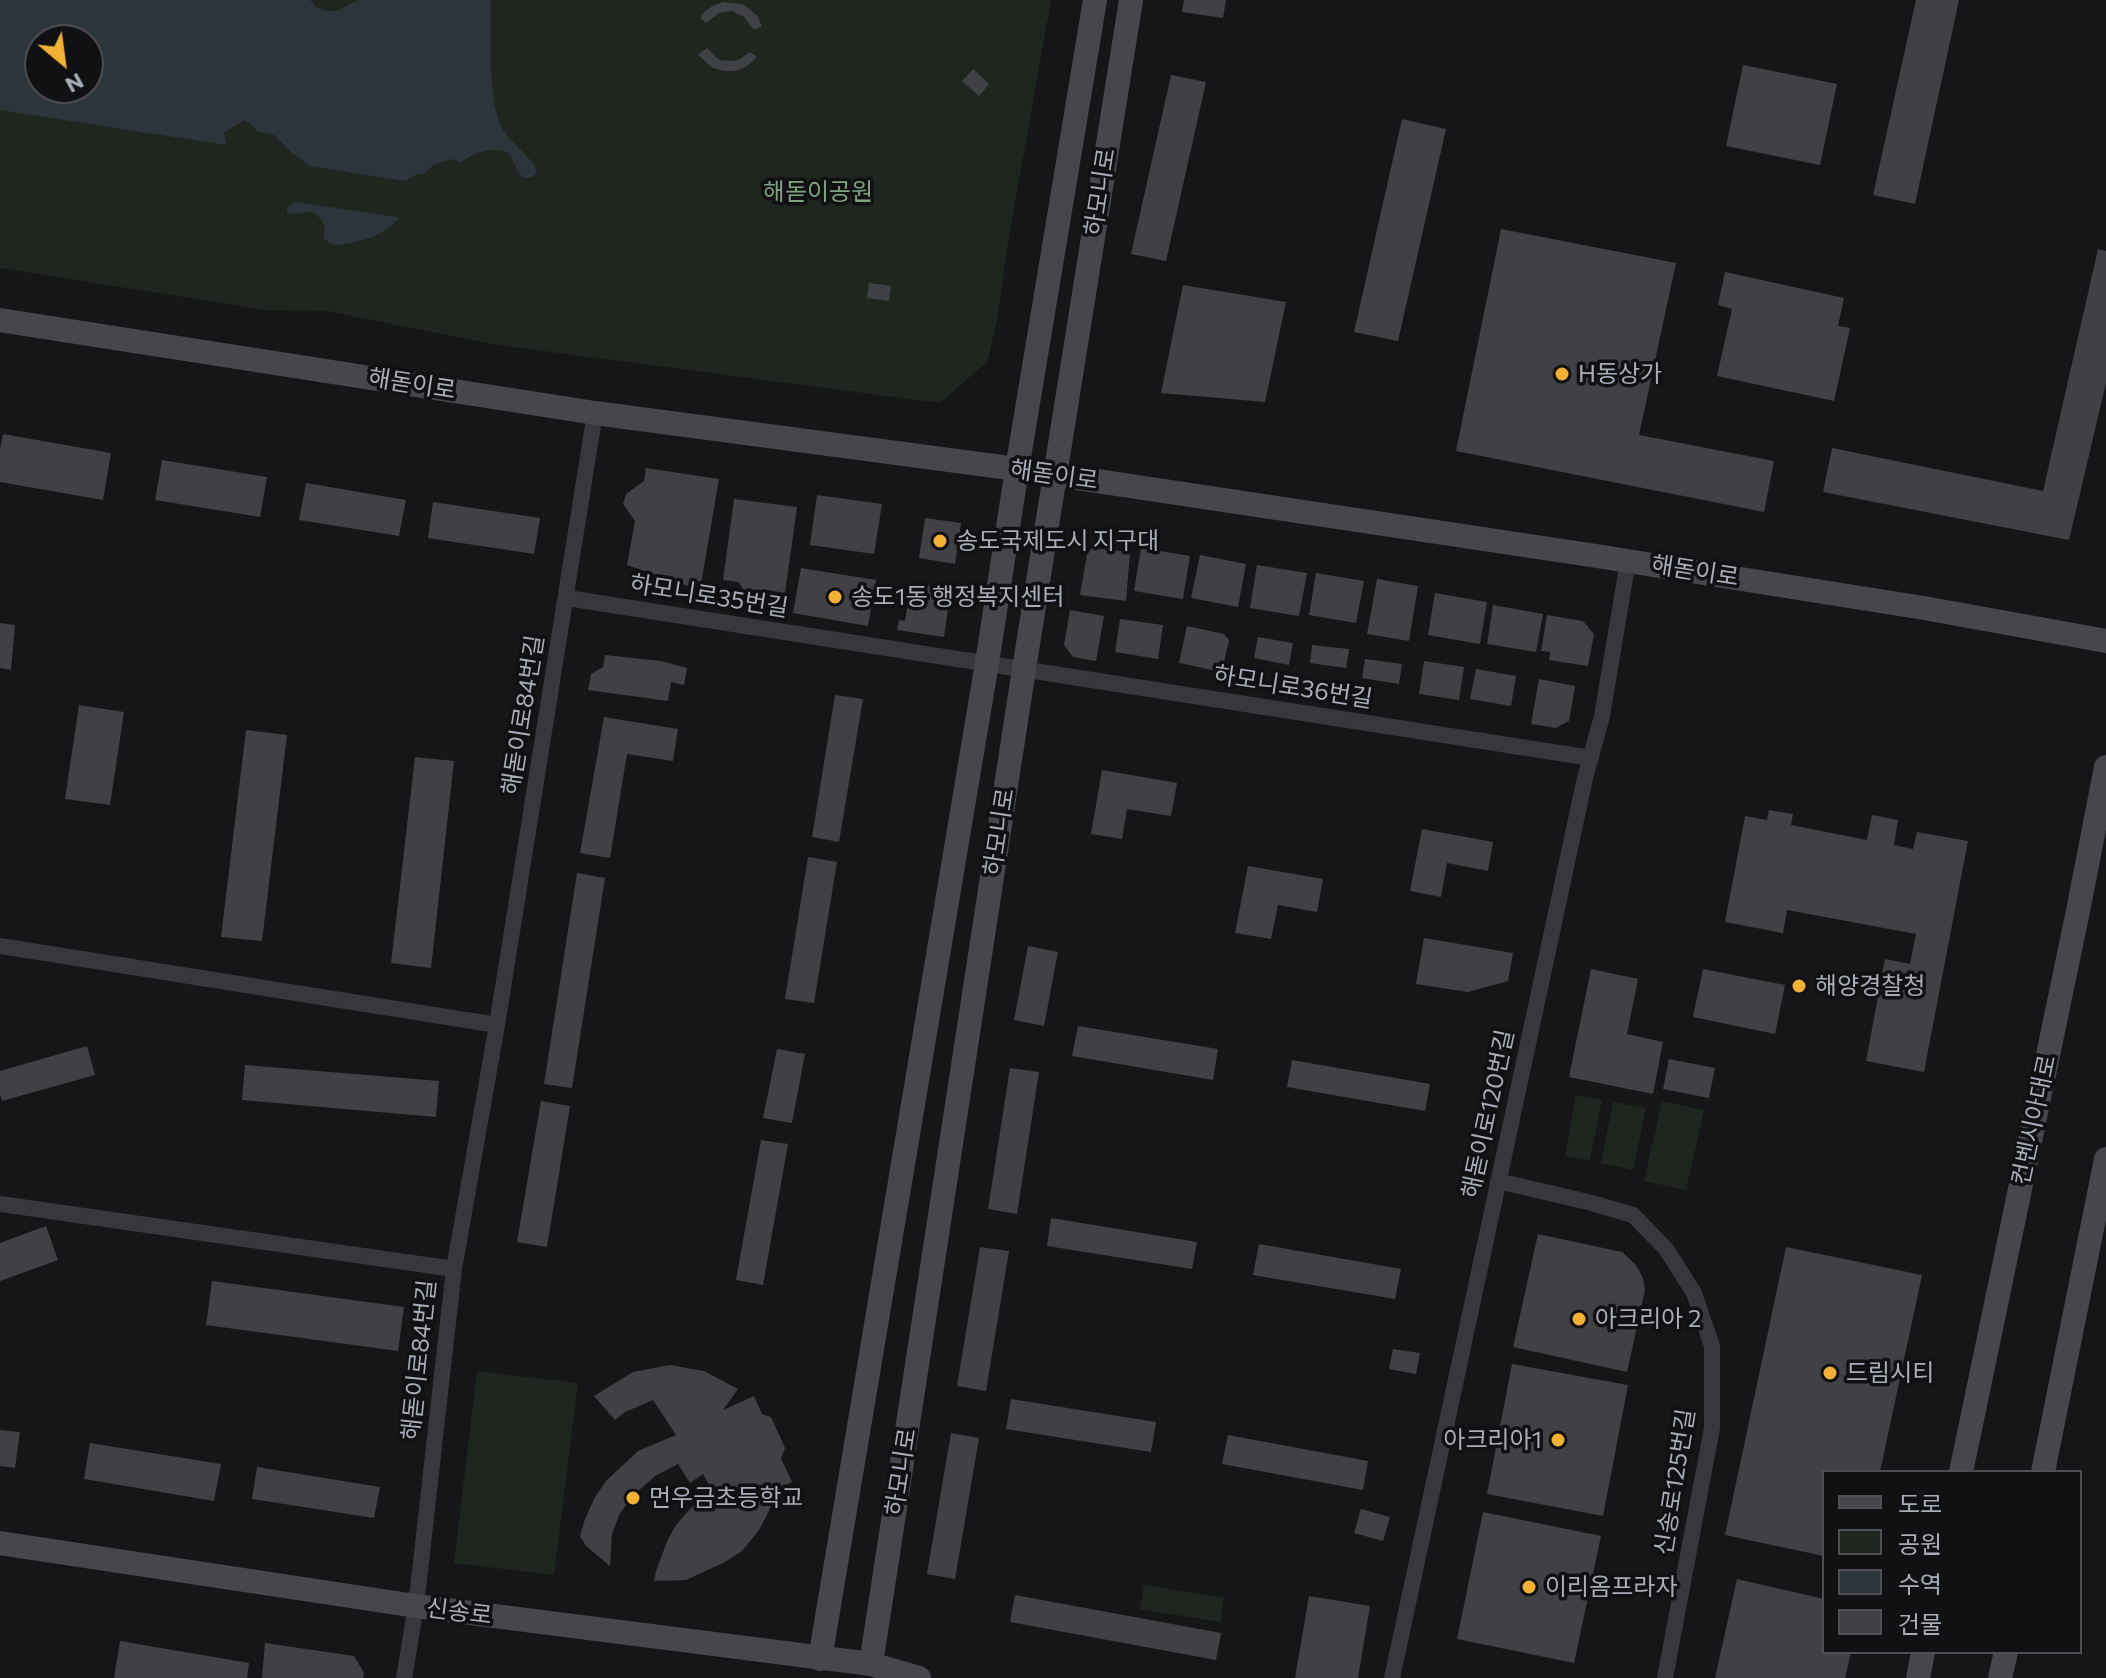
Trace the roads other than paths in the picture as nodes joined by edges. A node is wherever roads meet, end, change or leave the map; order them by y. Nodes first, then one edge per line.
1 (1095, 0) edge
2 (1131, 0) edge
3 (0, 320) edge
4 (595, 413) junction
5 (1017, 469) junction
6 (1055, 475) junction
7 (1628, 561) junction
8 (567, 598) junction
9 (2106, 641) edge
10 (987, 663) junction
11 (1024, 669) junction
12 (1591, 758) junction
13 (2106, 767) edge
14 (2106, 820) edge
15 (2088, 854) junction
16 (0, 946) edge
17 (497, 1025) junction
18 (2106, 1159) edge
19 (1498, 1181) junction
20 (0, 1204) edge
21 (454, 1269) junction
22 (1961, 1470) edge
23 (2043, 1470) edge
24 (0, 1543) edge
25 (416, 1606) junction
26 (1923, 1654) edge
27 (2006, 1654) edge
28 (820, 1659) junction
29 (871, 1664) junction
30 (404, 1678) edge
31 (919, 1678) edge
32 (1392, 1678) edge
33 (1665, 1678) edge
34 (1918, 1678) edge
35 (2000, 1678) edge

1 - 5 street, 하모니로
2 - 6 street, 하모니로
3 - 4 street, 해돋이로
4 - 5 street, 해돋이로
4 - 8 street, 해돋이로84번길
5 - 6 street, 해돋이로
5 - 10 street, 하모니로
6 - 7 street, 해돋이로
6 - 11 street, 하모니로
7 - 9 street, 해돋이로
7 - 12 street, 해돋이로120번길
8 - 10 street, 하모니로35번길
8 - 17 street, 해돋이로84번길
10 - 11 street, 하모니로36번길
10 - 28 street, 하모니로
11 - 12 street, 하모니로36번길
11 - 29 street, 하모니로
12 - 19 street, 해돋이로120번길
13 - 15 street, 컨벤시아대로
14 - 15 street
15 - 22 street, 컨벤시아대로
16 - 17 street
17 - 21 street, 해돋이로84번길
18 - 23 street
19 - 32 street, 해돋이로120번길
19 - 33 street, 신송로125번길
20 - 21 street
21 - 25 street, 해돋이로84번길
24 - 25 street, 신송로
25 - 28 street, 신송로
25 - 30 street, 해돋이로84번길
26 - 34 street
27 - 35 street
28 - 29 street, 신송로
29 - 31 street, 신송로

